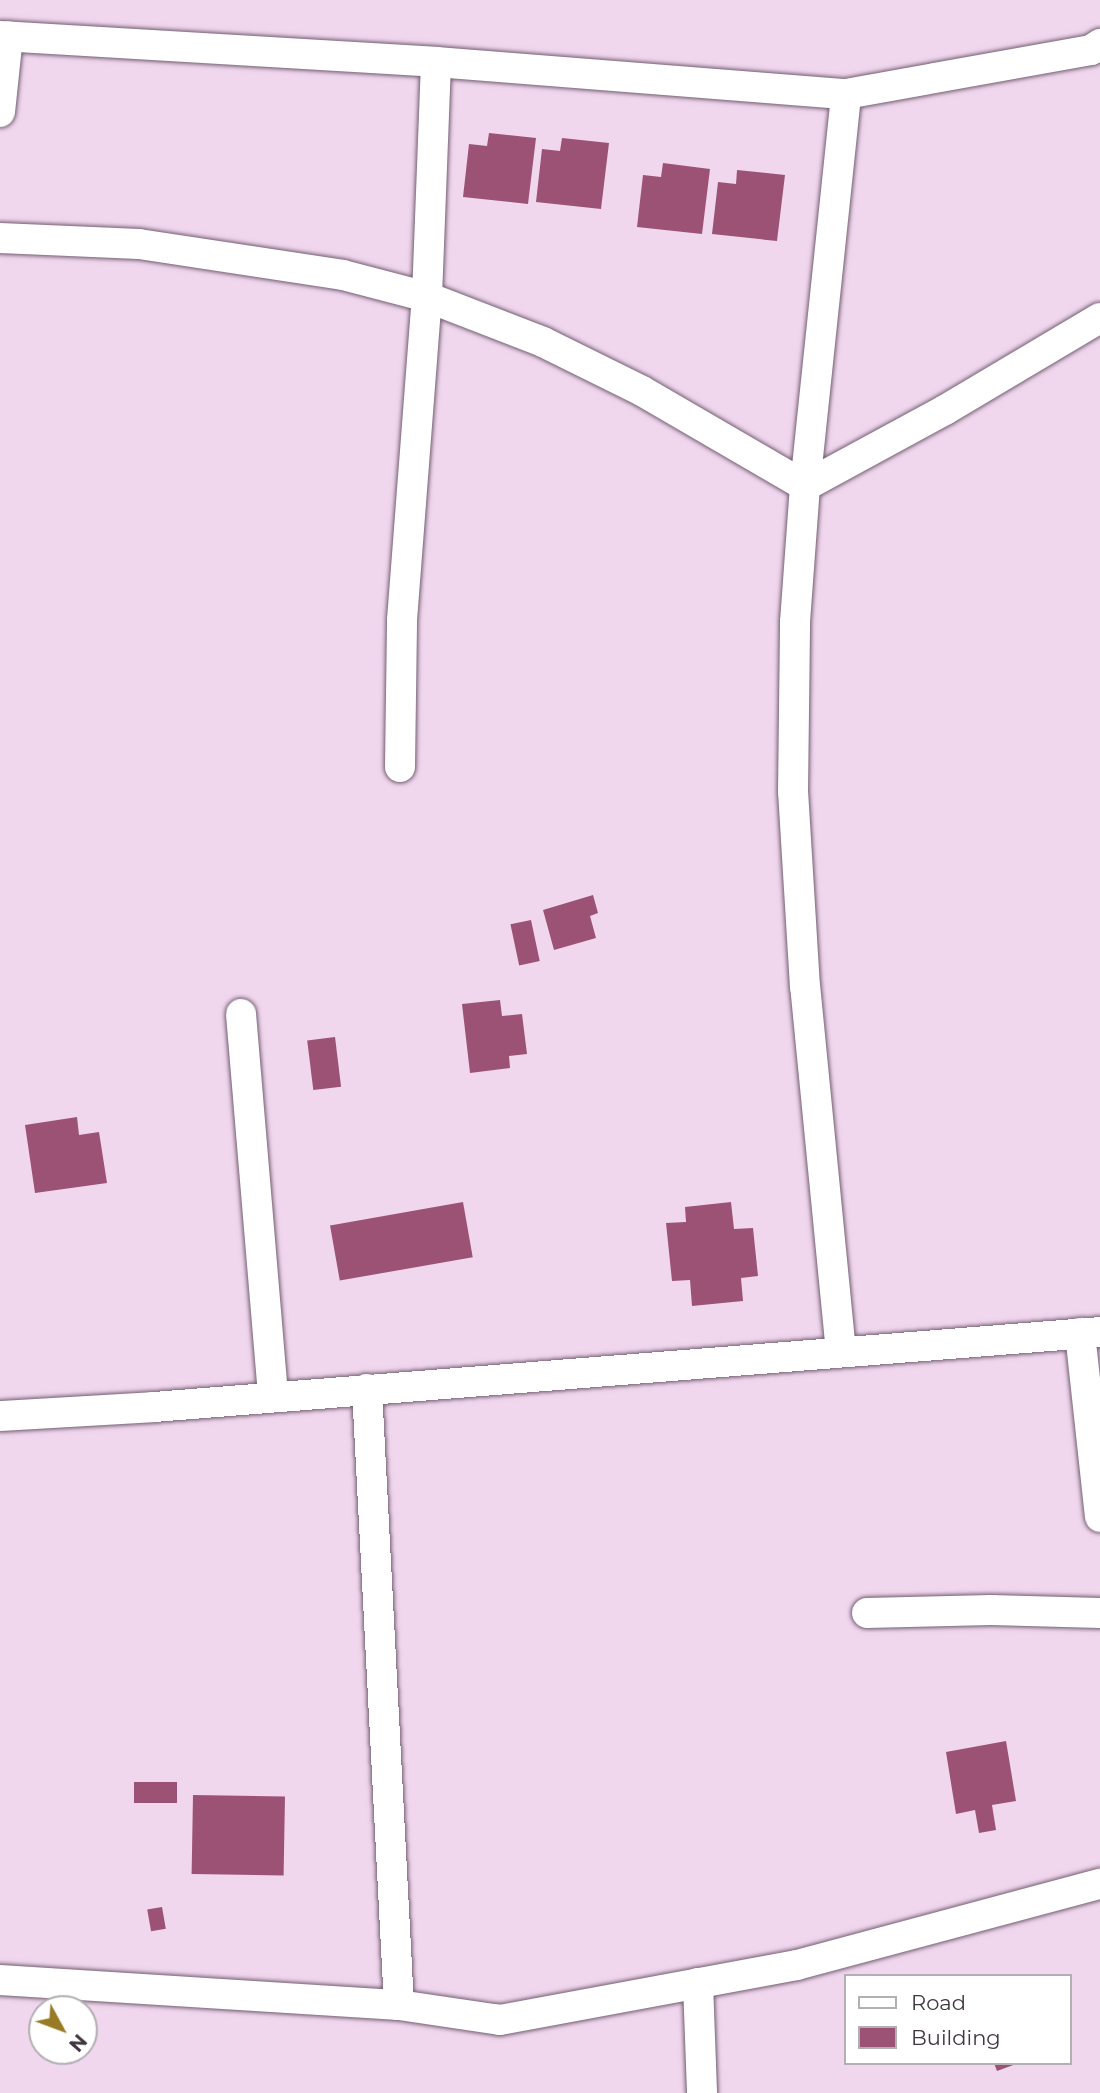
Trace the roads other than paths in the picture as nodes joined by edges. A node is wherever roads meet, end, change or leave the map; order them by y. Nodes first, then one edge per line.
1 (4, 36) edge
2 (1100, 44) edge
3 (436, 62) junction
4 (846, 94) junction
5 (0, 112) edge
6 (0, 238) edge
7 (427, 298) junction
8 (1100, 318) edge
9 (805, 486) junction
10 (400, 768) dead end
11 (241, 1014) dead end
12 (1090, 1332) edge
13 (841, 1352) junction
14 (367, 1389) junction
15 (273, 1397) junction
16 (0, 1416) edge
17 (1100, 1517) edge
18 (867, 1613) dead end
19 (1100, 1613) edge
20 (1100, 1884) edge
21 (0, 1980) edge
22 (698, 1983) junction
23 (399, 2005) junction
24 (702, 2093) edge

1 - 3 street
1 - 5 street
2 - 4 street
3 - 4 street
3 - 7 street
4 - 9 street
6 - 7 street
7 - 9 street
7 - 10 street
8 - 9 street
9 - 13 street
11 - 15 street
12 - 13 street
12 - 17 street
13 - 14 street
14 - 15 street
14 - 23 street
15 - 16 street
18 - 19 street
20 - 22 street
21 - 23 street
22 - 23 street
22 - 24 street

